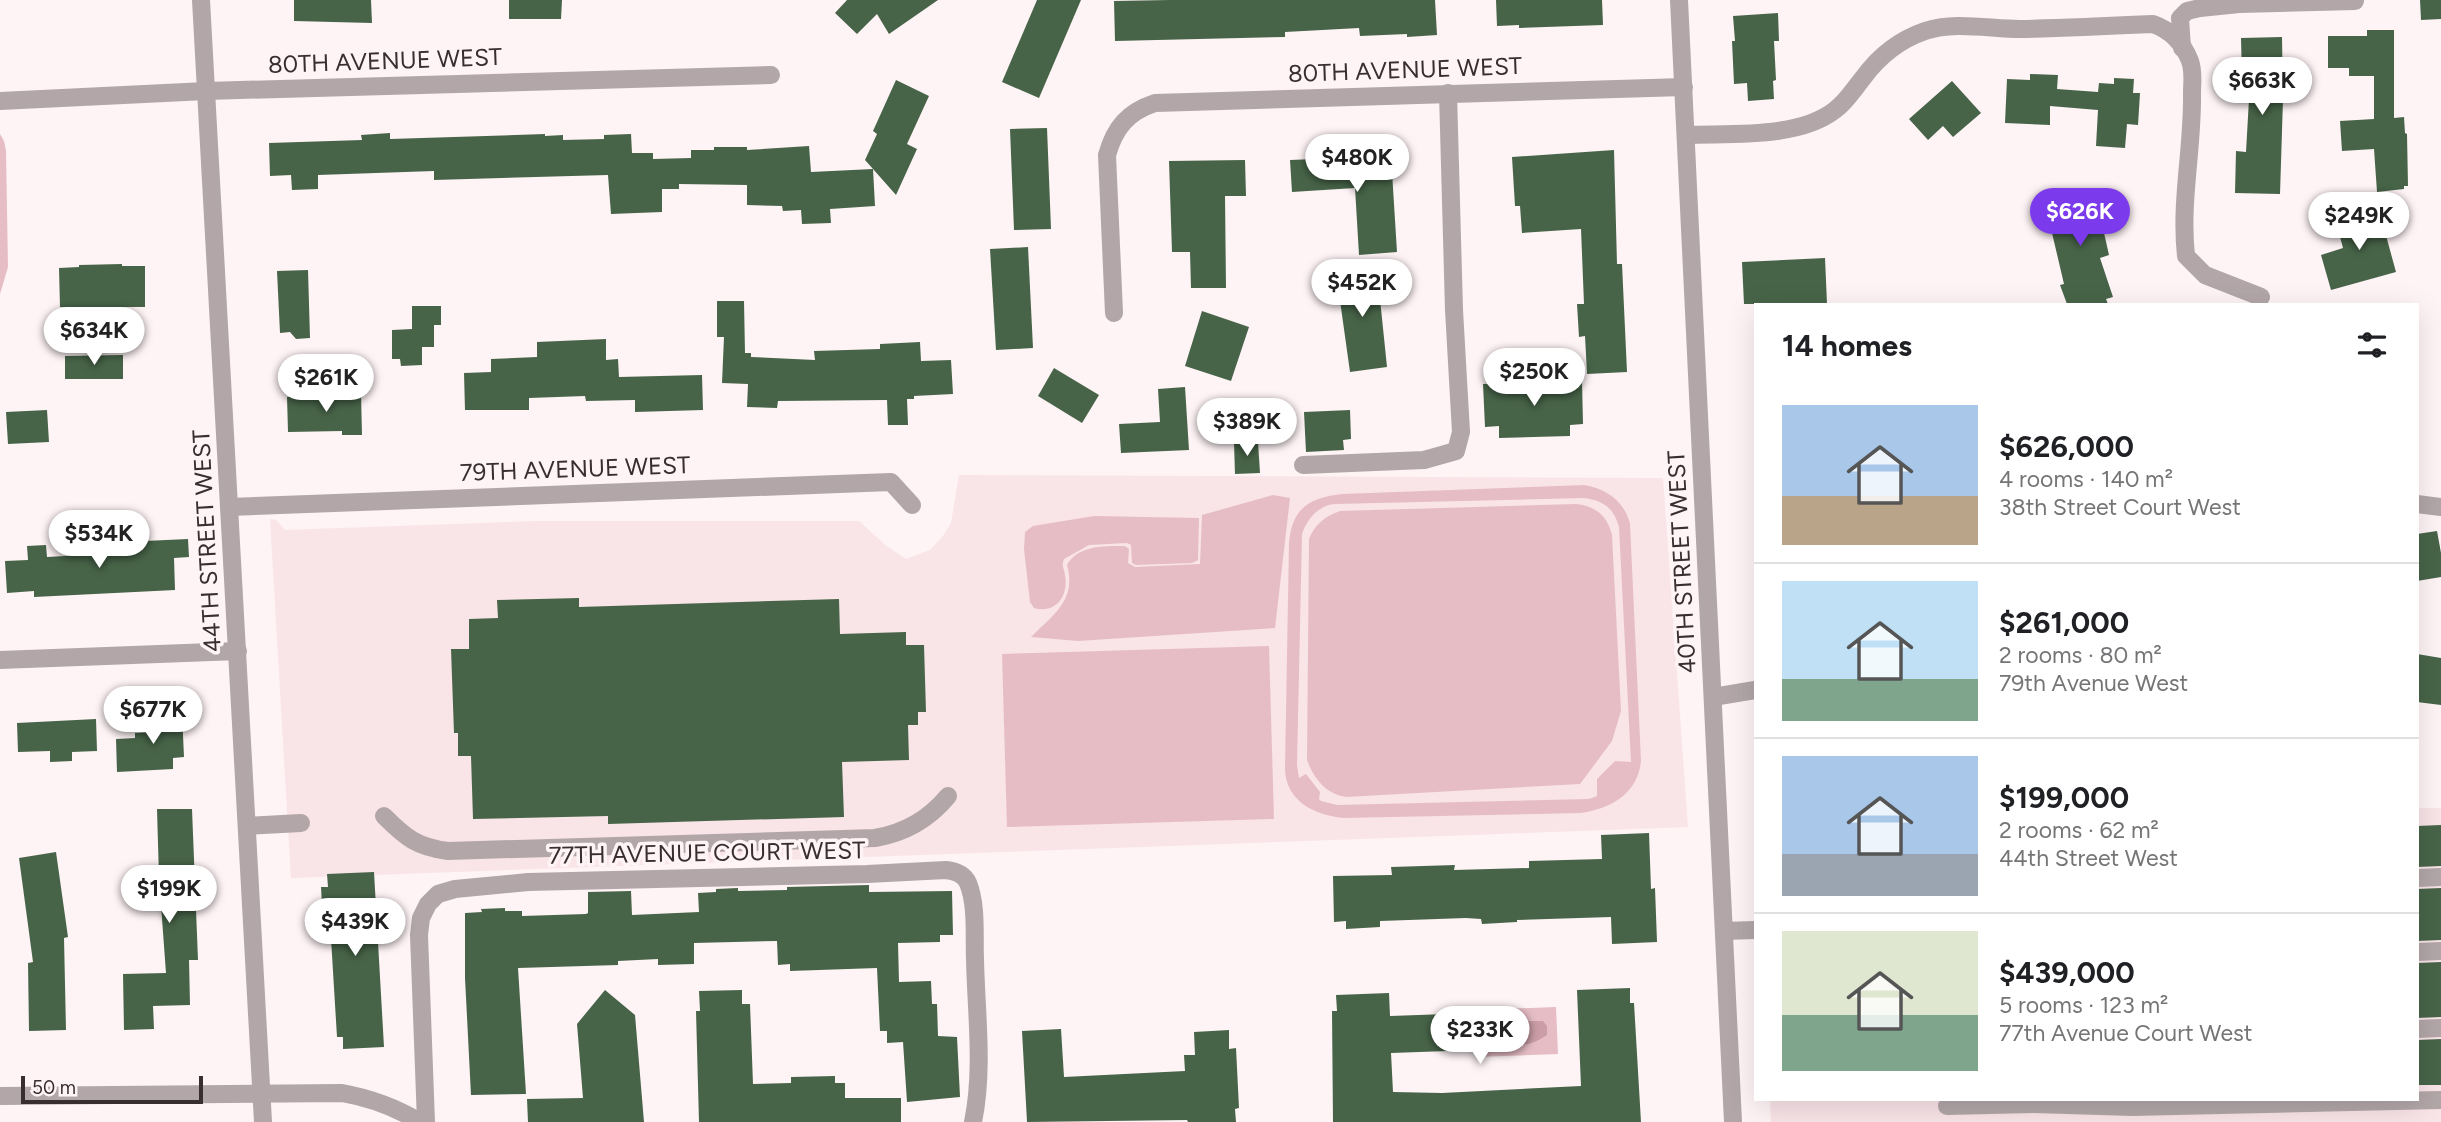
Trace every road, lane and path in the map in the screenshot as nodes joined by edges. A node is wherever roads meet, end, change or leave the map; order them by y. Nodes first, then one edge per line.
1 (201, 0) edge
2 (1679, 0) edge
3 (2355, 1) edge
4 (2182, 48) junction
5 (771, 75) dead end
6 (1684, 88) junction
7 (206, 90) junction
8 (1448, 93) junction
9 (0, 101) edge
10 (1686, 135) junction
11 (2261, 297) dead end
12 (1114, 313) dead end
13 (1303, 465) dead end
14 (2419, 504) edge
15 (912, 505) dead end
16 (229, 507) junction
17 (2441, 507) edge
18 (238, 651) junction
19 (0, 660) edge
20 (1754, 690) edge
21 (1713, 697) junction
22 (948, 796) dead end
23 (384, 816) dead end
24 (301, 823) dead end
25 (247, 826) junction
26 (2441, 877) edge
27 (2419, 878) edge
28 (1754, 930) edge
29 (1724, 931) junction
30 (2441, 951) edge
31 (2419, 952) edge
32 (2441, 1028) edge
33 (2419, 1029) edge
34 (262, 1092) junction
35 (0, 1096) edge
36 (2419, 1100) edge
37 (2441, 1100) edge
38 (2346, 1101) edge
39 (2082, 1102) edge
40 (1947, 1106) dead end
41 (263, 1122) edge
42 (419, 1122) edge
43 (426, 1122) edge
44 (972, 1122) edge
45 (1733, 1122) edge

1 - 7 street, 44TH STREET WEST
2 - 6 street, 40TH STREET WEST
3 - 4 street
4 - 10 street
4 - 11 street
5 - 7 street, 80TH AVENUE WEST
6 - 8 street, 80TH AVENUE WEST
6 - 10 street, 40TH STREET WEST
7 - 9 street, 80TH AVENUE WEST
7 - 16 street, 44TH STREET WEST
8 - 12 street, 80TH AVENUE WEST
8 - 13 street
10 - 21 street, 40TH STREET WEST
14 - 17 street
15 - 16 street, 79TH AVENUE WEST
16 - 18 street, 44TH STREET WEST
18 - 19 street
18 - 25 street, 44TH STREET WEST
20 - 21 street
21 - 29 street, 40TH STREET WEST
22 - 23 street
24 - 25 street
25 - 34 street, 44TH STREET WEST
26 - 27 street
28 - 29 street
29 - 45 street, 40TH STREET WEST
30 - 31 street
32 - 33 street
34 - 35 street
34 - 41 street, 44TH STREET WEST
34 - 42 street
36 - 37 street
38 - 39 street
39 - 40 street
43 - 44 street, 77TH AVENUE COURT WEST

